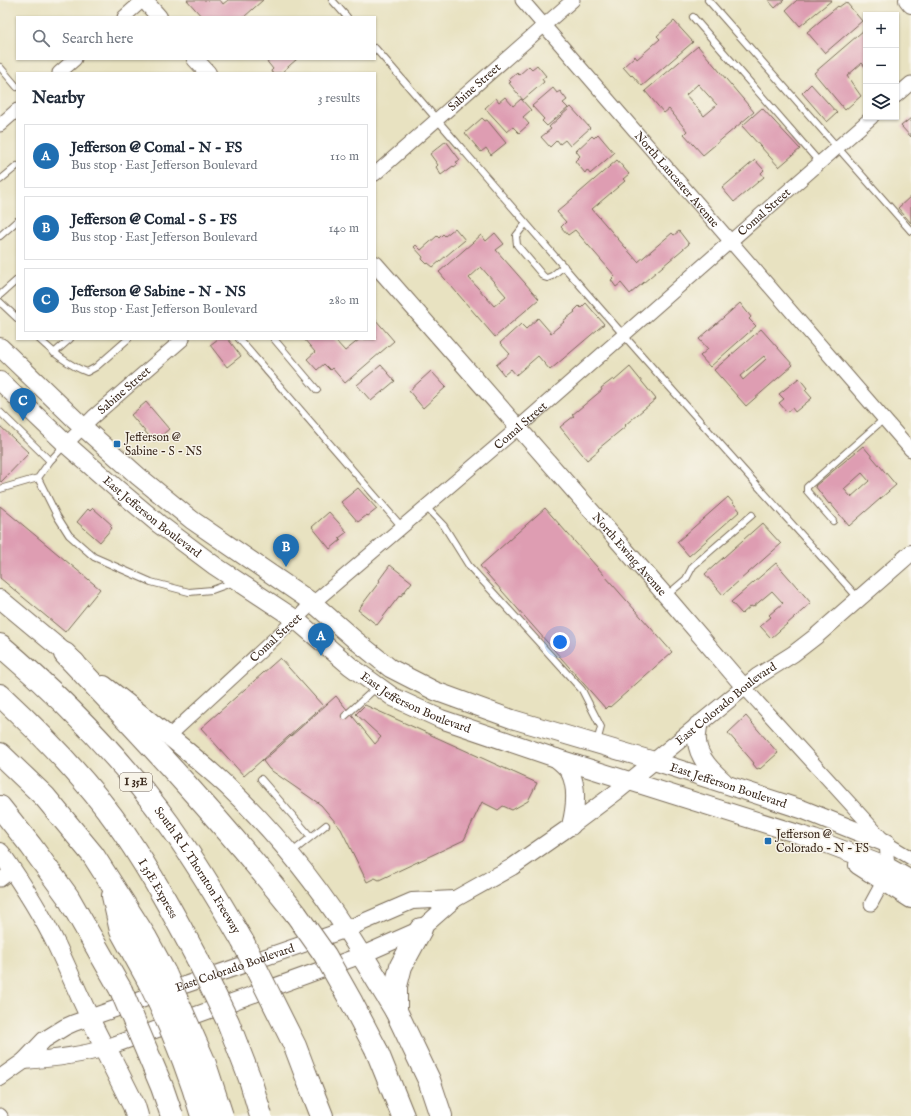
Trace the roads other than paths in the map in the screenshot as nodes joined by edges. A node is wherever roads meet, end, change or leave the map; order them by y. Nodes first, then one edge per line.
1 (143, 0) edge
2 (332, 0) edge
3 (522, 0) edge
4 (573, 0) edge
5 (708, 0) edge
6 (907, 0) edge
7 (911, 4) edge
8 (125, 16) edge
9 (157, 16) edge
10 (347, 16) edge
11 (692, 17) dead end
12 (544, 25) junction
13 (376, 49) edge
14 (74, 60) edge
15 (196, 60) edge
16 (0, 67) edge
17 (60, 72) edge
18 (207, 72) edge
19 (911, 83) edge
20 (16, 85) edge
21 (899, 93) edge
22 (16, 111) edge
23 (438, 120) junction
24 (869, 120) edge
25 (0, 125) edge
26 (838, 147) junction
27 (820, 163) junction
28 (16, 167) edge
29 (376, 173) edge
30 (0, 180) edge
31 (16, 223) edge
32 (526, 224) junction
33 (911, 231) edge
34 (0, 236) edge
35 (730, 241) junction
36 (376, 265) edge
37 (564, 266) junction
38 (16, 281) edge
39 (0, 295) edge
40 (0, 302) edge
41 (16, 317) edge
42 (624, 335) junction
43 (40, 340) edge
44 (69, 340) edge
45 (127, 340) edge
46 (182, 340) edge
47 (240, 340) edge
48 (275, 340) edge
49 (0, 347) edge
50 (54, 353) junction
51 (0, 381) edge
52 (317, 390) dead end
53 (0, 412) edge
54 (884, 419) junction
55 (83, 427) junction
56 (519, 427) junction
57 (66, 444) junction
58 (911, 450) edge
59 (50, 461) junction
60 (38, 478) junction
61 (0, 489) edge
62 (426, 506) junction
63 (752, 515) dead end
64 (833, 521) dead end
65 (402, 527) junction
66 (911, 553) edge
67 (238, 581) junction
68 (666, 596) junction
69 (0, 599) edge
70 (859, 599) junction
71 (313, 603) junction
72 (295, 619) junction
73 (0, 645) edge
74 (65, 654) junction
75 (378, 686) junction
76 (744, 687) junction
77 (0, 695) edge
78 (345, 716) dead end
79 (698, 725) junction
80 (169, 736) junction
81 (596, 744) junction
82 (0, 754) edge
83 (556, 758) junction
84 (654, 761) junction
85 (262, 779) dead end
86 (630, 781) junction
87 (728, 785) junction
88 (0, 808) edge
89 (326, 825) dead end
90 (571, 826) junction
91 (311, 838) junction
92 (886, 843) junction
93 (0, 852) edge
94 (290, 854) junction
95 (911, 858) edge
96 (886, 874) junction
97 (6, 875) edge
98 (911, 880) edge
99 (455, 899) junction
100 (911, 899) edge
101 (871, 904) dead end
102 (421, 928) junction
103 (346, 929) junction
104 (362, 955) junction
105 (156, 976) junction
106 (396, 1011) junction
107 (89, 1018) junction
108 (105, 1048) junction
109 (24, 1061) junction
110 (0, 1078) edge
111 (137, 1116) edge
112 (172, 1116) edge
113 (202, 1116) edge
114 (222, 1116) edge
115 (261, 1116) edge
116 (322, 1116) edge
117 (402, 1116) edge
118 (441, 1116) edge

1 - 8 street
1 - 9 street
2 - 10 lane
3 - 12 street, North Lancaster Avenue
4 - 12 street, Sabine Street
5 - 26 lane
6 - 7 street
11 - 27 lane
12 - 23 street, Sabine Street
12 - 35 street, North Lancaster Avenue
13 - 23 lane
14 - 17 street
15 - 18 street
16 - 20 lane
19 - 21 street
22 - 25 street
23 - 29 street, Sabine Street
23 - 32 lane
24 - 26 street, Comal Street
26 - 27 street, Comal Street
26 - 33 lane
27 - 35 street, Comal Street
28 - 30 lane
31 - 34 lane
32 - 37 lane
32 - 37 lane
35 - 42 street, Comal Street
35 - 54 street, North Lancaster Avenue
36 - 56 street, North Ewing Avenue
37 - 42 lane
38 - 39 lane
40 - 41 lane
42 - 56 street, Comal Street
42 - 70 lane
43 - 50 lane
44 - 50 lane
45 - 50 lane
46 - 55 street, Sabine Street
47 - 65 lane
48 - 52 lane
49 - 55 main road, East Jefferson Boulevard
51 - 57 main road, East Jefferson Boulevard
53 - 59 lane
54 - 58 street, North Lancaster Avenue
54 - 64 lane
55 - 57 street, Sabine Street
55 - 71 main road, East Jefferson Boulevard
56 - 62 street, Comal Street
56 - 68 street, North Ewing Avenue
57 - 59 lane
57 - 67 main road, East Jefferson Boulevard
59 - 60 lane
60 - 61 lane
60 - 67 lane
62 - 65 street, Comal Street
62 - 81 lane
63 - 68 lane
65 - 71 street, Comal Street
66 - 70 street, East Colorado Boulevard
67 - 72 main road, East Jefferson Boulevard
68 - 76 street, North Ewing Avenue
69 - 74 main road
70 - 76 street, East Colorado Boulevard
71 - 72 street, Comal Street
71 - 81 main road, East Jefferson Boulevard
72 - 75 main road, East Jefferson Boulevard
72 - 80 street, Comal Street
73 - 116 highway, South R L Thornton Freeway / I 35E, bridge
74 - 80 main road
74 - 117 highway, bridge
75 - 78 lane
75 - 83 main road, East Jefferson Boulevard
76 - 79 street, East Colorado Boulevard
76 - 92 street, North Ewing Avenue
77 - 115 highway, I 35E Express, bridge
79 - 84 street, East Colorado Boulevard
79 - 87 main road
80 - 94 main road
81 - 84 main road, East Jefferson Boulevard
82 - 105 highway
83 - 86 main road, East Jefferson Boulevard
83 - 90 main road
84 - 86 street, East Colorado Boulevard
84 - 87 main road, East Jefferson Boulevard
85 - 91 lane
86 - 90 street, East Colorado Boulevard
86 - 96 main road, East Jefferson Boulevard
87 - 92 main road, East Jefferson Boulevard
88 - 112 highway, bridge
89 - 91 lane
90 - 99 street, East Colorado Boulevard
91 - 94 lane
92 - 95 street, North Ewing Avenue
92 - 96 street
93 - 97 main road
94 - 103 main road
96 - 98 main road
96 - 100 main road
96 - 101 street
97 - 107 main road
99 - 102 street, East Colorado Boulevard
99 - 103 street, East Colorado Boulevard
102 - 104 street, East Colorado Boulevard
102 - 106 highway
103 - 104 main road
103 - 107 street, East Colorado Boulevard
104 - 106 highway
104 - 108 street, East Colorado Boulevard
105 - 113 highway, bridge
105 - 114 highway, bridge
106 - 118 highway
107 - 108 main road
107 - 109 street, East Colorado Boulevard
108 - 109 street, East Colorado Boulevard
108 - 111 highway
109 - 110 street, East Colorado Boulevard

